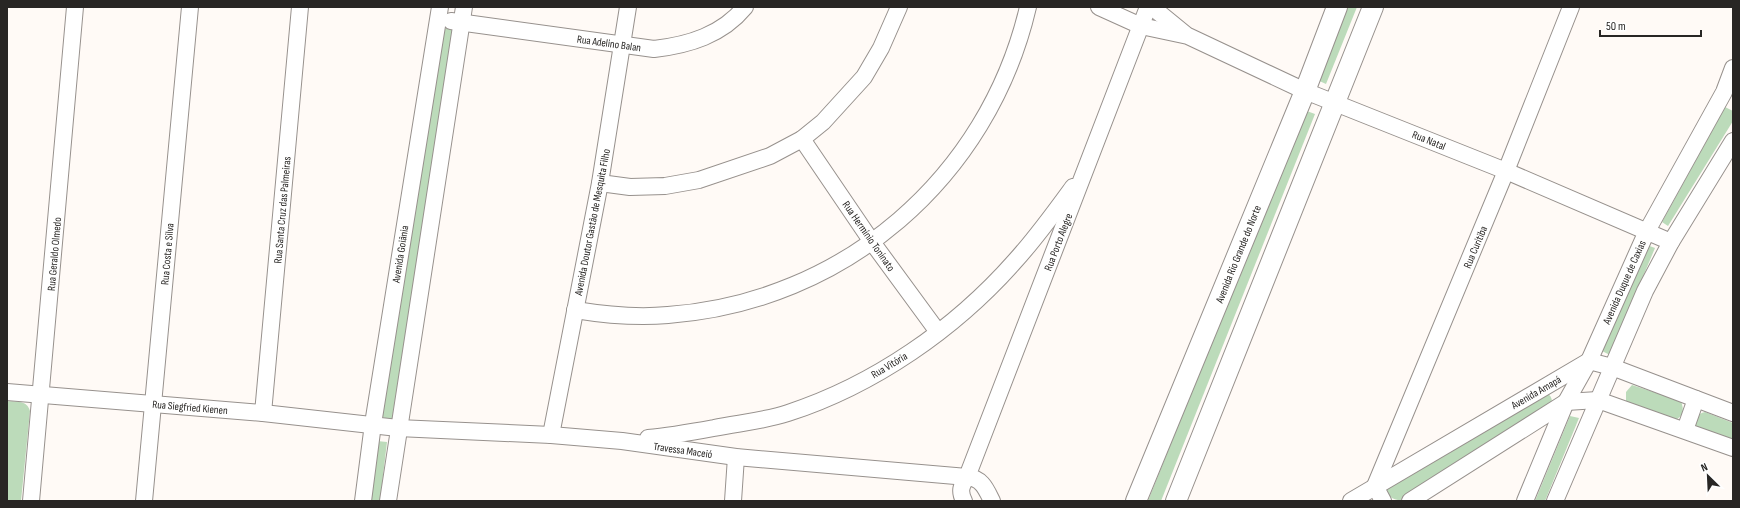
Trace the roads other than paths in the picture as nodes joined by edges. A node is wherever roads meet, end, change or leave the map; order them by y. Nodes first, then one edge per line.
1 (75, 7) edge
2 (190, 7) edge
3 (300, 7) edge
4 (464, 7) edge
5 (628, 7) edge
6 (745, 7) edge
7 (899, 7) edge
8 (1028, 7) edge
9 (1100, 7) edge
10 (1148, 7) edge
11 (1152, 7) edge
12 (1337, 7) edge
13 (1373, 7) edge
14 (1571, 7) edge
15 (439, 13) edge
16 (461, 23) junction
17 (1142, 26) junction
18 (1188, 36) junction
19 (621, 44) junction
20 (1733, 68) edge
21 (1305, 91) junction
22 (1728, 95) edge
23 (1335, 103) junction
24 (802, 139) junction
25 (1733, 141) edge
26 (1086, 170) junction
27 (1506, 171) junction
28 (600, 183) junction
29 (1647, 231) junction
30 (872, 242) junction
31 (1671, 242) junction
32 (575, 310) junction
33 (938, 332) junction
34 (1589, 361) junction
35 (1612, 367) junction
36 (7, 392) edge
37 (42, 395) junction
38 (1696, 399) junction
39 (1598, 400) junction
40 (1566, 402) junction
41 (154, 404) junction
42 (263, 413) junction
43 (1733, 413) edge
44 (373, 424) junction
45 (398, 428) junction
46 (1685, 430) junction
47 (551, 435) junction
48 (622, 441) junction
49 (1733, 448) edge
50 (736, 457) junction
51 (967, 477) junction
52 (1375, 486) junction
53 (31, 501) edge
54 (144, 501) edge
55 (363, 501) edge
56 (388, 501) edge
57 (733, 501) edge
58 (964, 501) edge
59 (992, 501) edge
60 (1136, 501) edge
61 (1176, 501) edge
62 (1351, 501) edge
63 (1383, 501) edge
64 (1410, 501) edge
65 (1525, 501) edge
66 (1555, 501) edge

1 - 37 street, Rua Geraldo Olmedo
2 - 41 street, Rua Costa e Silva
3 - 42 street, Rua Santa Cruz das Palmeiras
4 - 16 street
5 - 19 street, Avenida Doutor Gastão de Mesquita Filho
6 - 19 street, Rua Adelino Balan
7 - 24 street
8 - 30 street
9 - 17 street, Rua Natal
10 - 17 street, Rua Porto Alegre
11 - 18 street, Rua Natal
12 - 21 main road, Avenida Rio Grande do Norte
13 - 23 main road
14 - 27 street, Rua Curitiba
15 - 16 street, Rua Adelino Balan
15 - 44 street, Avenida Goiânia
16 - 19 street, Rua Adelino Balan
16 - 45 street
17 - 18 street, Rua Natal
17 - 26 street, Rua Porto Alegre
18 - 21 street, Rua Natal
19 - 28 street, Avenida Doutor Gastão de Mesquita Filho
20 - 22 street, Avenida Duque de Caxias
21 - 23 street, Rua Natal
21 - 60 main road, Avenida Rio Grande do Norte
22 - 29 street, Avenida Duque de Caxias
23 - 27 street, Rua Natal
23 - 61 main road
24 - 28 street
24 - 30 street, Rua Hermínio Toninato
25 - 31 street
26 - 33 street, Rua Vitória
26 - 51 street, Rua Porto Alegre
27 - 29 street, Rua Natal
27 - 52 street, Rua Curitiba
28 - 32 street, Avenida Doutor Gastão de Mesquita Filho
29 - 31 street, Rua Natal
29 - 34 street, Avenida Duque de Caxias
30 - 32 street
30 - 33 street, Rua Hermínio Toninato
31 - 35 street
32 - 47 street, Avenida Doutor Gastão de Mesquita Filho
33 - 48 street, Rua Vitória
34 - 35 street
34 - 40 street, Avenida Duque de Caxias
34 - 52 street, Avenida Amapá
35 - 38 street
35 - 39 street
36 - 37 street, Rua Siegfried Kienen
37 - 41 street, Rua Siegfried Kienen
37 - 53 street, Rua Geraldo Olmedo
38 - 43 street
38 - 46 street
39 - 40 street
39 - 46 street
39 - 66 street
40 - 64 street
40 - 65 street, Avenida Duque de Caxias
41 - 42 street, Rua Siegfried Kienen
41 - 54 street, Rua Costa e Silva
42 - 44 street, Rua Siegfried Kienen
44 - 45 street, Rua Siegfried Kienen
44 - 55 street, Avenida Goiânia
45 - 47 street, Travessa Maceió
45 - 56 street
46 - 49 street
47 - 48 street, Travessa Maceió
48 - 50 street, Travessa Maceió
50 - 51 street, Travessa Maceió
50 - 57 street
51 - 58 street, Rua Porto Alegre
51 - 59 street
52 - 62 street, Avenida Amapá
52 - 63 street

